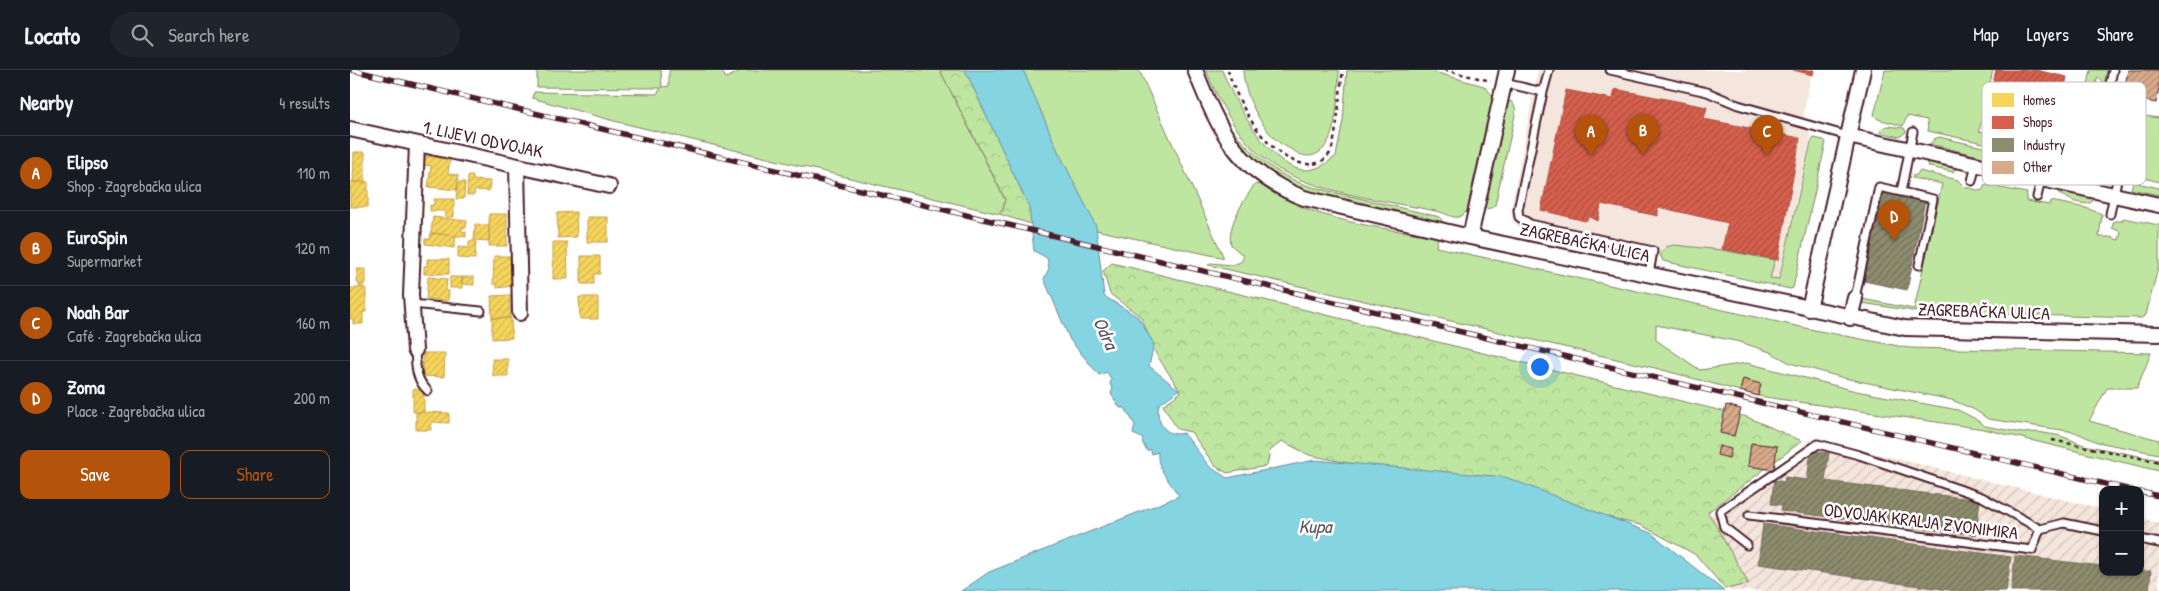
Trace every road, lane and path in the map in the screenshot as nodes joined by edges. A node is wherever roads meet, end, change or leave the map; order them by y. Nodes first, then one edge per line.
1 (1195, 70) edge
2 (1228, 70) edge
3 (1343, 70) edge
4 (1444, 70) edge
5 (1549, 70) edge
6 (1610, 70) edge
7 (1863, 70) edge
8 (1506, 77) edge
9 (1543, 92) junction
10 (350, 129) edge
11 (1913, 132) dead end
12 (1848, 136) junction
13 (417, 144) junction
14 (1910, 149) junction
15 (1976, 164) junction
16 (1982, 165) edge
17 (517, 166) junction
18 (1972, 181) dead end
19 (2040, 185) edge
20 (2068, 185) edge
21 (2115, 185) edge
22 (609, 186) dead end
23 (1901, 192) junction
24 (2113, 195) junction
25 (2037, 197) dead end
26 (2159, 205) edge
27 (2110, 214) dead end
28 (1470, 237) junction
29 (1919, 265) dead end
30 (1648, 274) junction
31 (1855, 298) joint
32 (412, 304) junction
33 (1809, 309) junction
34 (481, 311) dead end
35 (520, 313) dead end
36 (1850, 318) junction
37 (2159, 334) edge
38 (415, 350) joint
39 (428, 391) dead end
40 (2052, 440) dead end
41 (2159, 462) edge
42 (1749, 515) dead end
43 (2040, 529) junction
44 (2099, 530) edge
45 (2144, 540) edge
46 (2159, 543) edge
47 (1747, 545) dead end

1 - 28 street, ZAGREBAČKA ULICA
2 - 3 path
4 - 8 path
5 - 9 lane
6 - 12 lane
7 - 12 street
8 - 9 lane
8 - 28 street
9 - 30 lane
10 - 13 street, 1. LIJEVI ODVOJAK
11 - 14 lane
12 - 14 street
12 - 33 street
13 - 17 street, 1. LIJEVI ODVOJAK
13 - 32 street
14 - 15 street
14 - 23 lane
15 - 16 street
15 - 18 lane
17 - 22 street, 1. LIJEVI ODVOJAK
17 - 35 street
19 - 25 lane
20 - 24 street
21 - 24 lane
23 - 29 lane
23 - 31 lane
24 - 26 street
24 - 27 lane
28 - 30 street, ZAGREBAČKA ULICA
30 - 33 street, ZAGREBAČKA ULICA
31 - 36 street
32 - 34 lane
32 - 38 street
33 - 36 street, ZAGREBAČKA ULICA
36 - 37 street, ZAGREBAČKA ULICA
38 - 39 lane
40 - 41 path
42 - 43 lane, ODVOJAK KRALJA ZVONIMIRA
43 - 44 lane, ODVOJAK KRALJA ZVONIMIRA
43 - 47 lane
45 - 46 lane

